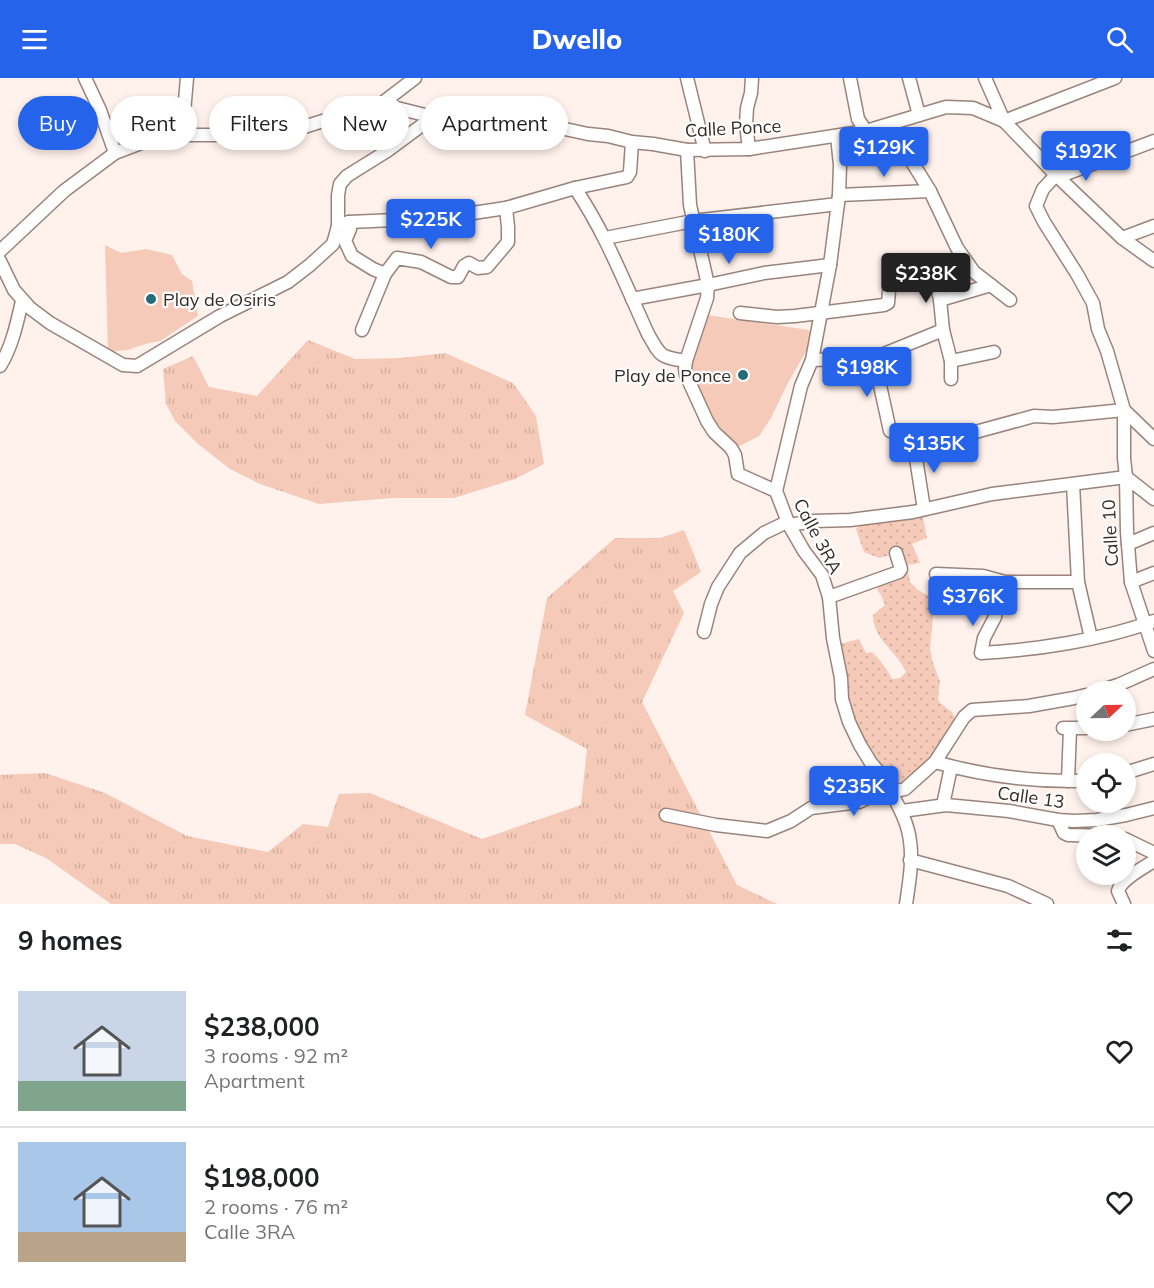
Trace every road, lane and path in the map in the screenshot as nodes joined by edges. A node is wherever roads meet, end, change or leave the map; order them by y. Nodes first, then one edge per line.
1 (85, 78) edge
2 (187, 78) edge
3 (415, 78) edge
4 (687, 78) edge
5 (752, 78) edge
6 (850, 78) edge
7 (909, 78) edge
8 (985, 78) edge
9 (1115, 78) edge
10 (185, 96) edge
11 (391, 96) edge
12 (919, 115) junction
13 (1004, 121) junction
14 (321, 122) edge
15 (889, 125) junction
16 (421, 126) edge
17 (568, 130) edge
18 (866, 131) junction
19 (197, 135) edge
20 (837, 136) junction
21 (1154, 141) edge
22 (632, 142) junction
23 (749, 148) junction
24 (123, 150) edge
25 (687, 150) junction
26 (705, 150) junction
27 (115, 153) junction
28 (1057, 176) junction
29 (576, 188) junction
30 (930, 191) junction
31 (839, 199) junction
32 (506, 208) junction
33 (693, 221) junction
34 (344, 224) junction
35 (1154, 226) edge
36 (605, 238) junction
37 (1122, 238) junction
38 (0, 251) edge
39 (0, 261) edge
40 (1154, 261) edge
41 (830, 265) junction
42 (385, 274) junction
43 (708, 285) junction
44 (991, 285) junction
45 (632, 299) junction
46 (940, 300) junction
47 (1010, 300) dead end
48 (22, 301) junction
49 (820, 312) junction
50 (740, 313) dead end
51 (362, 330) dead end
52 (943, 330) junction
53 (994, 352) dead end
54 (874, 358) junction
55 (812, 360) junction
56 (686, 361) junction
57 (951, 361) junction
58 (0, 366) edge
59 (951, 379) dead end
60 (1124, 410) junction
61 (890, 431) dead end
62 (1154, 439) edge
63 (1126, 477) junction
64 (1073, 484) junction
65 (776, 491) junction
66 (1154, 499) edge
67 (924, 509) junction
68 (788, 523) junction
69 (1154, 533) edge
70 (1128, 544) junction
71 (896, 553) dead end
72 (1154, 573) edge
73 (936, 574) dead end
74 (1078, 582) junction
75 (1131, 582) junction
76 (829, 597) junction
77 (997, 606) dead end
78 (1149, 623) edge
79 (704, 632) dead end
80 (1090, 638) junction
81 (1154, 651) edge
82 (1154, 669) edge
83 (1127, 681) edge
84 (1076, 697) edge
85 (1154, 719) edge
86 (1136, 723) edge
87 (1076, 728) edge
88 (935, 762) junction
89 (1154, 764) edge
90 (951, 767) junction
91 (1136, 770) edge
92 (1068, 781) junction
93 (1076, 781) edge
94 (891, 792) junction
95 (943, 805) junction
96 (1154, 807) edge
97 (902, 812) junction
98 (666, 815) dead end
99 (1058, 820) junction
100 (1076, 835) edge
101 (1136, 844) edge
102 (1154, 853) edge
103 (910, 860) junction
104 (1154, 861) edge
105 (906, 904) edge
106 (1047, 904) edge
107 (1124, 904) edge

1 - 27 street
2 - 10 street
3 - 11 street
4 - 26 street
5 - 23 street
6 - 18 street
7 - 12 street
8 - 13 street
9 - 13 street
12 - 13 street, Calle Ponce
12 - 15 street, Calle Ponce
13 - 28 street
14 - 19 street, Calle Ponce
15 - 18 street, Calle Ponce
15 - 30 street
16 - 34 street
17 - 22 street, Calle Ponce
18 - 20 street, Calle Ponce
20 - 23 street, Calle Ponce
20 - 31 street, Calle 3RA
21 - 28 street
22 - 25 street, Calle Ponce
22 - 29 street
23 - 26 street, Calle Ponce
24 - 27 street, Calle Ponce
25 - 26 street, Calle Ponce
25 - 33 street
27 - 38 street, Calle Ponce
28 - 37 street
28 - 60 street
29 - 32 street
29 - 36 street
30 - 31 street
30 - 44 street
31 - 33 street
31 - 41 street, Calle 3RA
32 - 34 street
32 - 42 street
33 - 36 street
33 - 43 street
34 - 42 street
34 - 48 street
35 - 37 street
36 - 45 street
37 - 40 street
39 - 48 street
41 - 43 street
41 - 49 street, Calle 3RA
42 - 51 street
43 - 45 street
43 - 56 street
44 - 46 street
44 - 47 street
45 - 56 street
46 - 49 street
46 - 52 street
48 - 58 street
49 - 50 street
49 - 55 street, Calle 3RA
52 - 54 street
52 - 57 street
53 - 57 street
54 - 55 street
54 - 61 street
55 - 65 street, Calle 3RA
56 - 65 street
57 - 59 street
60 - 62 street
60 - 63 street, Calle 10
60 - 67 street
63 - 64 street
63 - 66 street
63 - 70 street, Calle 10
64 - 67 street
64 - 74 street
65 - 68 street, Calle 3RA
67 - 68 street
68 - 76 street, Calle 3RA
68 - 79 street
69 - 70 street
70 - 75 street, Calle 10
71 - 76 street
72 - 75 street
73 - 74 street
74 - 80 street
75 - 78 street, Calle 10
76 - 94 street, Calle 3RA
77 - 80 street
78 - 80 street
78 - 81 street, Calle 10
82 - 83 street
84 - 88 street
85 - 86 street
87 - 92 street
88 - 90 street
88 - 94 street
89 - 91 street
90 - 92 street
90 - 95 street
92 - 93 street
94 - 97 street, Calle 3RA
94 - 98 street
95 - 97 street, Calle 13
95 - 99 street, Calle 13
96 - 99 street, Calle 13
97 - 103 street, Calle 3RA
99 - 100 street
101 - 102 street
103 - 105 street, Calle 3RA
103 - 106 street
104 - 107 street

